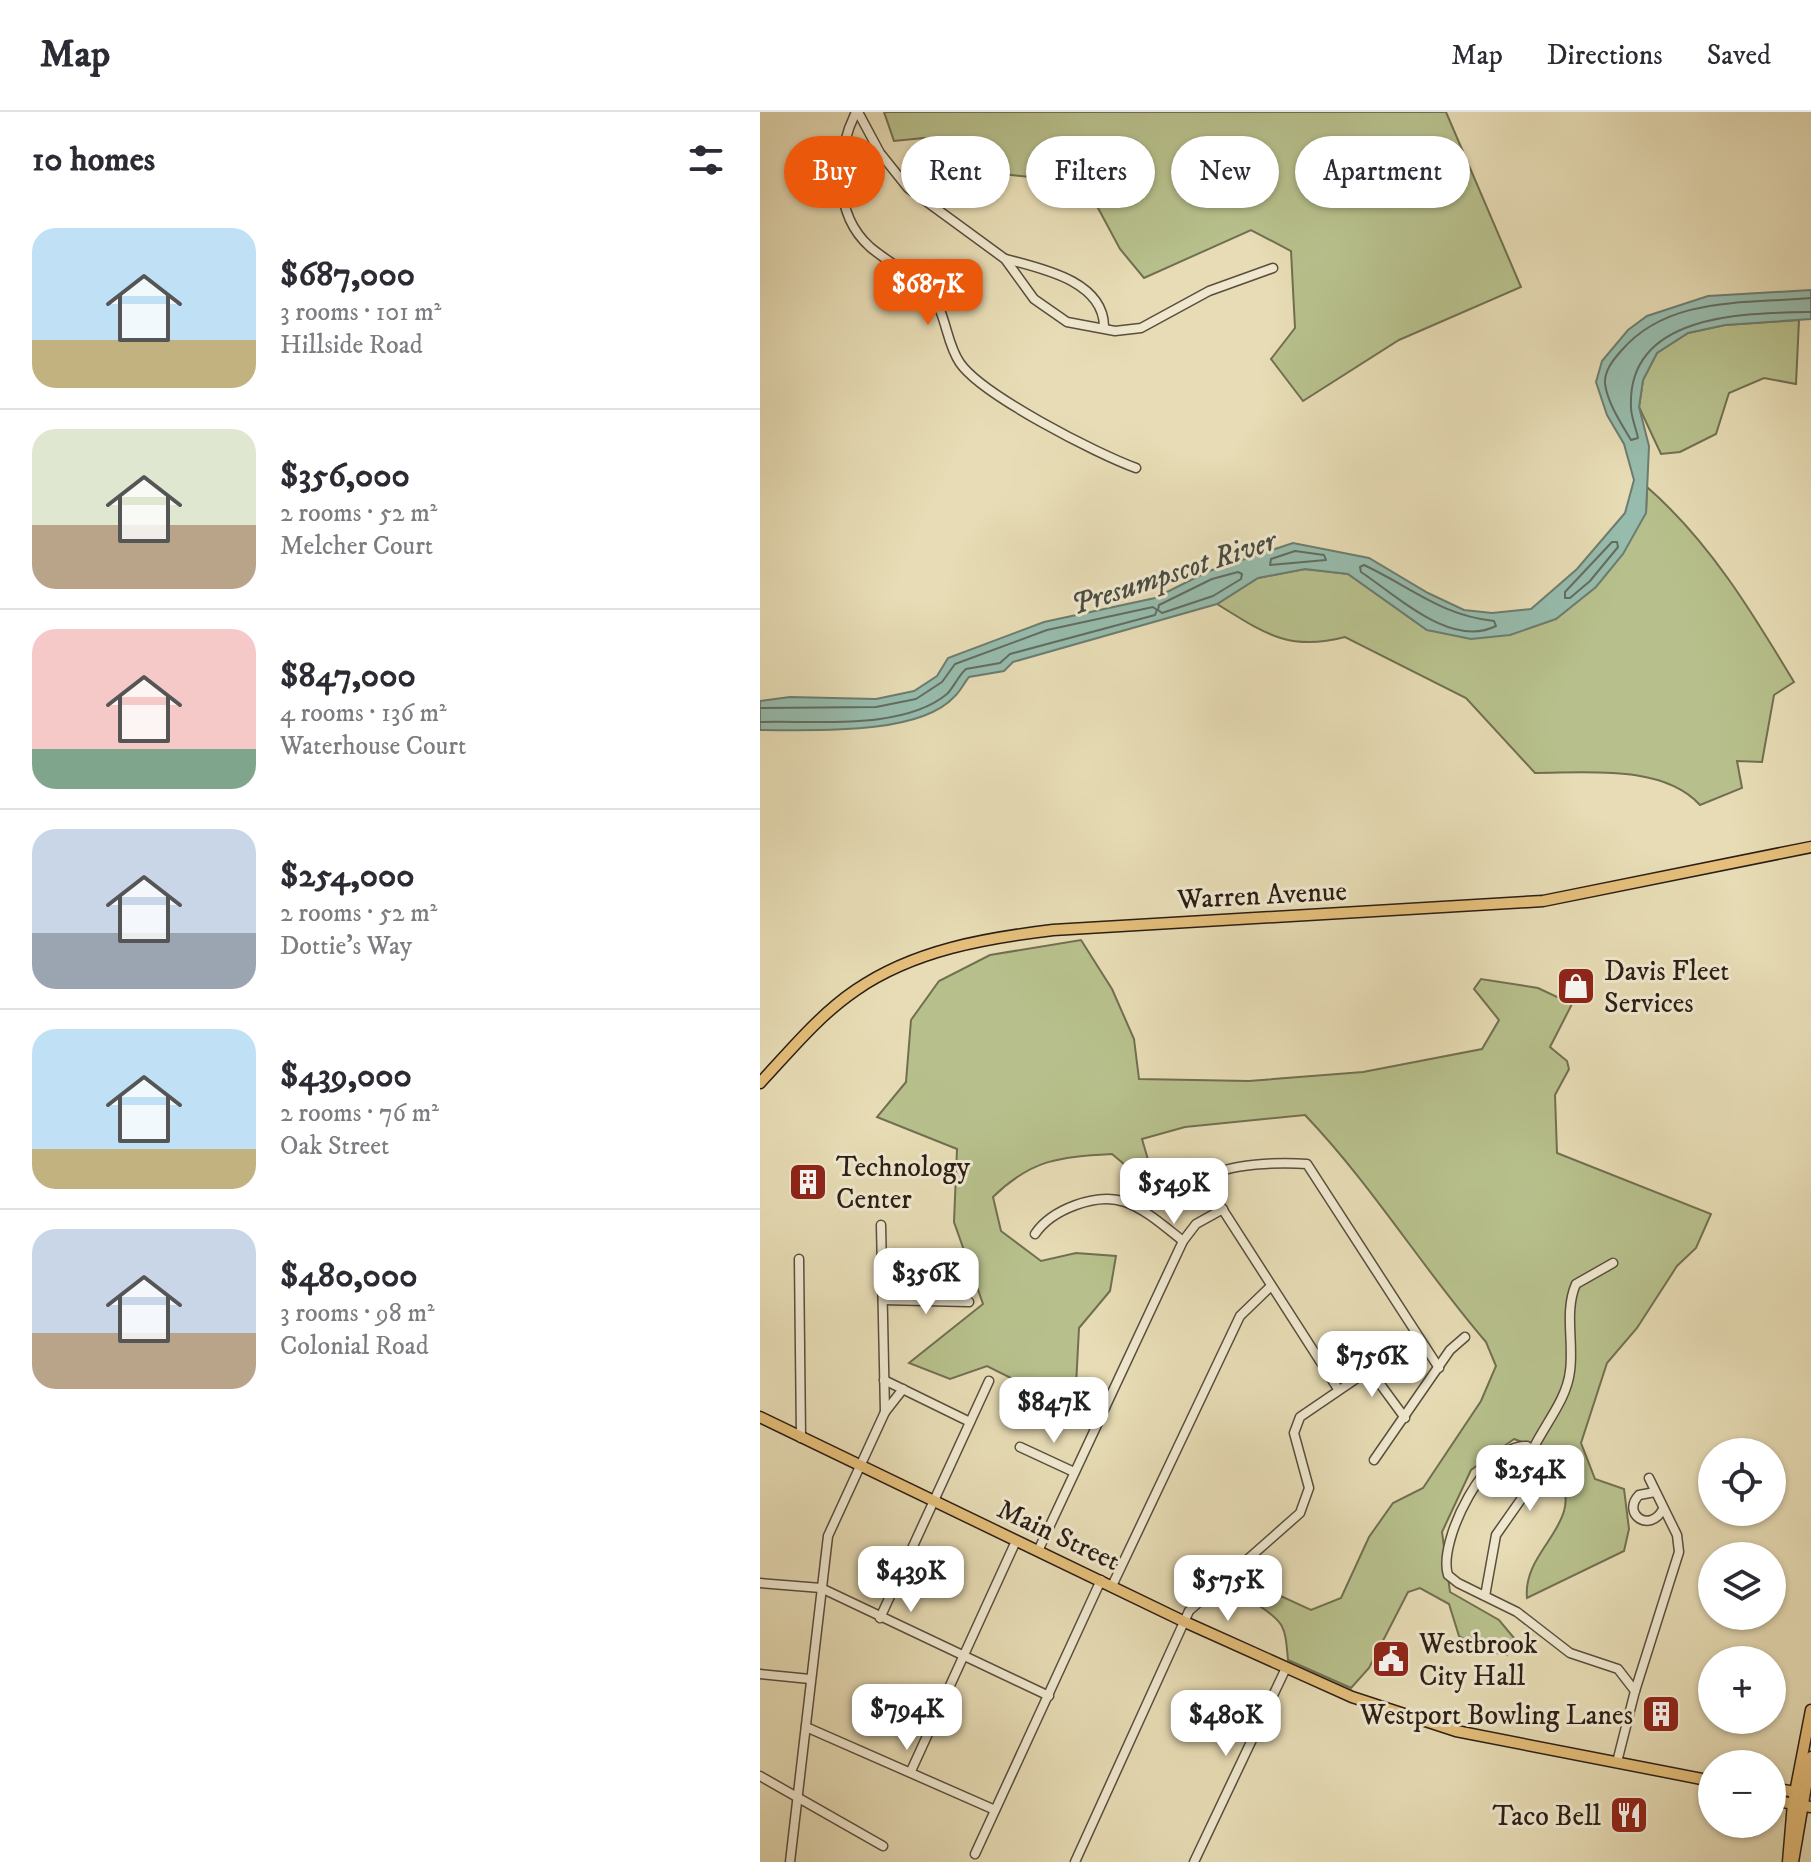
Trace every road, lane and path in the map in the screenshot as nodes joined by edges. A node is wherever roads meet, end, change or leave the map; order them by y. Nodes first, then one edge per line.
1 (857, 112) edge
2 (1005, 259) junction
3 (1273, 268) dead end
4 (1104, 326) junction
5 (1136, 468) dead end
6 (1811, 847) edge
7 (760, 1083) edge
8 (1223, 1209) junction
9 (881, 1225) dead end
10 (1035, 1234) dead end
11 (1183, 1241) junction
12 (799, 1259) dead end
13 (1613, 1263) dead end
14 (1270, 1287) junction
15 (883, 1300) junction
16 (969, 1302) dead end
17 (1465, 1337) dead end
18 (1439, 1368) junction
19 (884, 1380) junction
20 (989, 1381) dead end
21 (903, 1389) junction
22 (1338, 1389) junction
23 (885, 1412) junction
24 (760, 1417) edge
25 (1405, 1418) junction
26 (970, 1422) junction
27 (801, 1438) junction
28 (1020, 1447) dead end
29 (1533, 1449) junction
30 (1374, 1460) dead end
31 (861, 1466) junction
32 (1074, 1472) junction
33 (1649, 1478) dead end
34 (1655, 1492) junction
35 (934, 1501) junction
36 (1663, 1509) junction
37 (1016, 1541) junction
38 (1038, 1551) junction
39 (1101, 1580) junction
40 (760, 1583) edge
41 (1112, 1586) junction
42 (821, 1588) junction
43 (1485, 1596) junction
44 (880, 1618) junction
45 (1185, 1622) junction
46 (964, 1656) junction
47 (1286, 1668) junction
48 (760, 1674) edge
49 (810, 1679) junction
50 (1635, 1691) junction
51 (1049, 1696) junction
52 (1811, 1710) edge
53 (806, 1727) junction
54 (1811, 1757) edge
55 (1617, 1762) junction
56 (911, 1771) junction
57 (760, 1776) edge
58 (1698, 1778) edge
59 (797, 1797) junction
60 (1803, 1799) edge
61 (995, 1810) junction
62 (883, 1846) dead end
63 (975, 1854) dead end
64 (790, 1862) edge
65 (1075, 1862) edge
66 (1194, 1862) edge
67 (1790, 1862) edge

1 - 2 street
1 - 5 street
2 - 4 street
2 - 4 street
3 - 4 street
6 - 7 main road, Warren Avenue
8 - 11 street
8 - 14 street
8 - 18 street
9 - 15 street
10 - 11 street
11 - 32 street
12 - 27 street
13 - 29 street
14 - 22 street
14 - 41 street
15 - 16 street
15 - 19 street
17 - 18 street
18 - 25 street
19 - 21 street
19 - 23 street
20 - 26 street
21 - 23 street
21 - 26 street
22 - 25 street
22 - 45 street
23 - 31 street
24 - 27 main road, Main Street
25 - 30 street
26 - 35 street
27 - 31 main road, Main Street
28 - 32 street
29 - 43 street
29 - 43 street
31 - 35 main road, Main Street
31 - 42 street
32 - 38 street
33 - 34 street
34 - 36 street
34 - 36 street
35 - 37 main road, Main Street
35 - 44 street
36 - 50 street
37 - 38 main road, Main Street
37 - 46 street
38 - 39 main road, Main Street
39 - 41 main road, Main Street
39 - 51 street
40 - 42 street
41 - 45 main road, Main Street
42 - 44 street
42 - 49 street
43 - 50 street
44 - 46 street
45 - 47 main road, Main Street
45 - 65 street
46 - 51 street
46 - 56 street
47 - 55 main road, Main Street
47 - 66 street
48 - 49 street
49 - 53 street
50 - 55 street
51 - 61 street
52 - 60 main road
53 - 56 street
53 - 59 street
54 - 60 main road
55 - 58 main road, Main Street
56 - 61 street
57 - 59 street
59 - 62 street
59 - 64 street
60 - 67 main road
61 - 63 street

